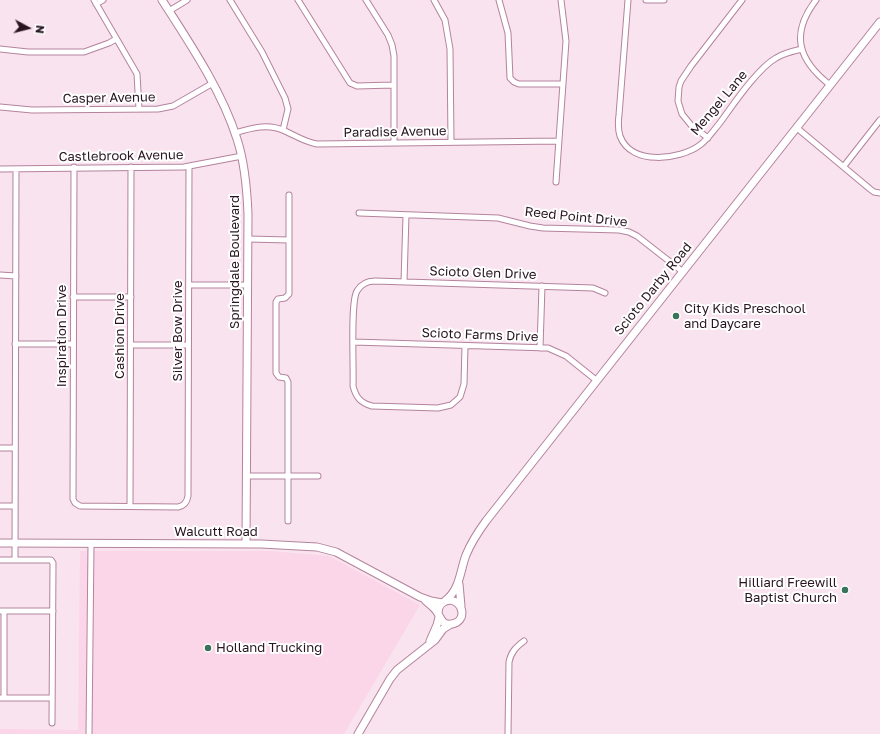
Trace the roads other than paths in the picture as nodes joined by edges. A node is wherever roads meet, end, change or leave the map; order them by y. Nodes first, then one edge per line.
1 (103, 0) edge
2 (162, 0) edge
3 (187, 0) edge
4 (230, 0) edge
5 (298, 0) edge
6 (366, 0) edge
7 (434, 0) edge
8 (498, 0) edge
9 (561, 0) edge
10 (628, 0) edge
11 (646, 0) edge
12 (664, 0) edge
13 (742, 0) edge
14 (816, 0) edge
15 (95, 2) edge
16 (169, 11) junction
17 (880, 22) edge
18 (116, 39) junction
19 (0, 49) edge
20 (802, 49) junction
21 (213, 83) junction
22 (563, 84) junction
23 (393, 85) junction
24 (830, 85) junction
25 (0, 107) edge
26 (139, 109) junction
27 (880, 120) edge
28 (797, 128) junction
29 (283, 130) junction
30 (235, 133) junction
31 (708, 138) junction
32 (559, 141) junction
33 (451, 142) junction
34 (394, 143) junction
35 (242, 156) junction
36 (189, 166) junction
37 (844, 166) junction
38 (74, 167) junction
39 (131, 167) junction
40 (0, 169) edge
41 (16, 169) junction
42 (556, 182) dead end
43 (880, 193) edge
44 (289, 194) dead end
45 (359, 213) dead end
46 (406, 215) junction
47 (248, 239) junction
48 (289, 240) junction
49 (683, 272) junction
50 (0, 276) edge
51 (16, 276) junction
52 (404, 282) junction
53 (189, 285) junction
54 (248, 285) junction
55 (542, 286) junction
56 (605, 293) dead end
57 (73, 297) junction
58 (131, 297) junction
59 (354, 342) junction
60 (15, 344) junction
61 (73, 344) junction
62 (131, 345) junction
63 (188, 345) junction
64 (465, 346) junction
65 (540, 348) junction
66 (596, 380) junction
67 (0, 448) edge
68 (15, 448) junction
69 (247, 476) junction
70 (288, 476) junction
71 (318, 476) dead end
72 (0, 506) edge
73 (14, 506) junction
74 (130, 506) junction
75 (288, 521) dead end
76 (0, 543) edge
77 (14, 543) junction
78 (91, 544) junction
79 (246, 544) junction
80 (0, 560) edge
81 (15, 560) junction
82 (459, 580) junction
83 (420, 597) junction
84 (444, 602) junction
85 (461, 606) junction
86 (2, 611) edge
87 (53, 611) junction
88 (438, 615) junction
89 (451, 624) junction
90 (524, 640) dead end
91 (428, 644) junction
92 (2, 698) edge
93 (52, 698) junction
94 (52, 723) dead end
95 (89, 734) edge
96 (358, 734) edge
97 (508, 734) edge

1 - 15 street
2 - 16 street, Springdale Boulevard
3 - 16 street
4 - 29 street
5 - 23 street
6 - 23 street
7 - 33 street
8 - 22 street
9 - 22 street
10 - 31 street, Mengel Lane
11 - 12 street
13 - 31 street
14 - 20 street
15 - 18 street
16 - 21 street, Springdale Boulevard
17 - 24 street, Scioto Darby Road
18 - 19 street
18 - 26 street
20 - 24 street
20 - 31 street, Mengel Lane
21 - 26 street, Casper Avenue
21 - 30 street, Springdale Boulevard
22 - 32 street
23 - 34 street
24 - 28 street, Scioto Darby Road
25 - 26 street, Casper Avenue
27 - 37 street
28 - 37 street
28 - 49 street, Scioto Darby Road
29 - 30 street, Paradise Avenue
29 - 34 street, Paradise Avenue
30 - 35 street, Springdale Boulevard
32 - 33 street, Paradise Avenue
32 - 42 street
33 - 34 street, Paradise Avenue
35 - 36 street, Castlebrook Avenue
35 - 47 street, Springdale Boulevard
36 - 39 street, Castlebrook Avenue
36 - 53 street, Silver Bow Drive
37 - 43 street
38 - 39 street, Castlebrook Avenue
38 - 41 street, Castlebrook Avenue
38 - 57 street, Inspiration Drive
39 - 58 street, Cashion Drive
40 - 41 street, Castlebrook Avenue
41 - 51 street
44 - 48 street
45 - 46 street, Reed Point Drive
46 - 49 street, Reed Point Drive
46 - 52 street
47 - 48 street
47 - 54 street, Springdale Boulevard
48 - 70 street
49 - 66 street, Scioto Darby Road
50 - 51 street
51 - 60 street
52 - 55 street, Scioto Glen Drive
52 - 59 street, Scioto Glen Drive
53 - 54 street
53 - 63 street, Silver Bow Drive
54 - 69 street, Springdale Boulevard
55 - 56 street, Scioto Glen Drive
55 - 65 street
57 - 58 street
57 - 61 street, Inspiration Drive
58 - 62 street, Cashion Drive
59 - 64 street, Scioto Farms Drive
59 - 64 street
60 - 61 street
60 - 68 street
61 - 74 street, Inspiration Drive
62 - 63 street
62 - 74 street, Cashion Drive
63 - 74 street, Silver Bow Drive
64 - 65 street, Scioto Farms Drive
65 - 66 street, Scioto Farms Drive
66 - 82 street, Scioto Darby Road
67 - 68 street
68 - 73 street
69 - 70 street
69 - 79 street, Springdale Boulevard
70 - 71 street
70 - 75 street
72 - 73 street
73 - 77 street
76 - 77 street, Walcutt Road
77 - 78 street, Walcutt Road
77 - 81 street
78 - 79 street, Walcutt Road
78 - 95 street
79 - 83 street, Walcutt Road
80 - 81 street
81 - 87 street
82 - 84 street, Scioto Darby Road
82 - 85 street, Scioto Darby Road
83 - 84 street, Walcutt Road
83 - 88 street, Walcutt Road
84 - 85 street
84 - 88 street
85 - 89 street
86 - 87 street
86 - 92 street
87 - 93 street
88 - 89 street
88 - 91 street
89 - 91 street
90 - 97 street
91 - 96 street
92 - 93 street
93 - 94 street

